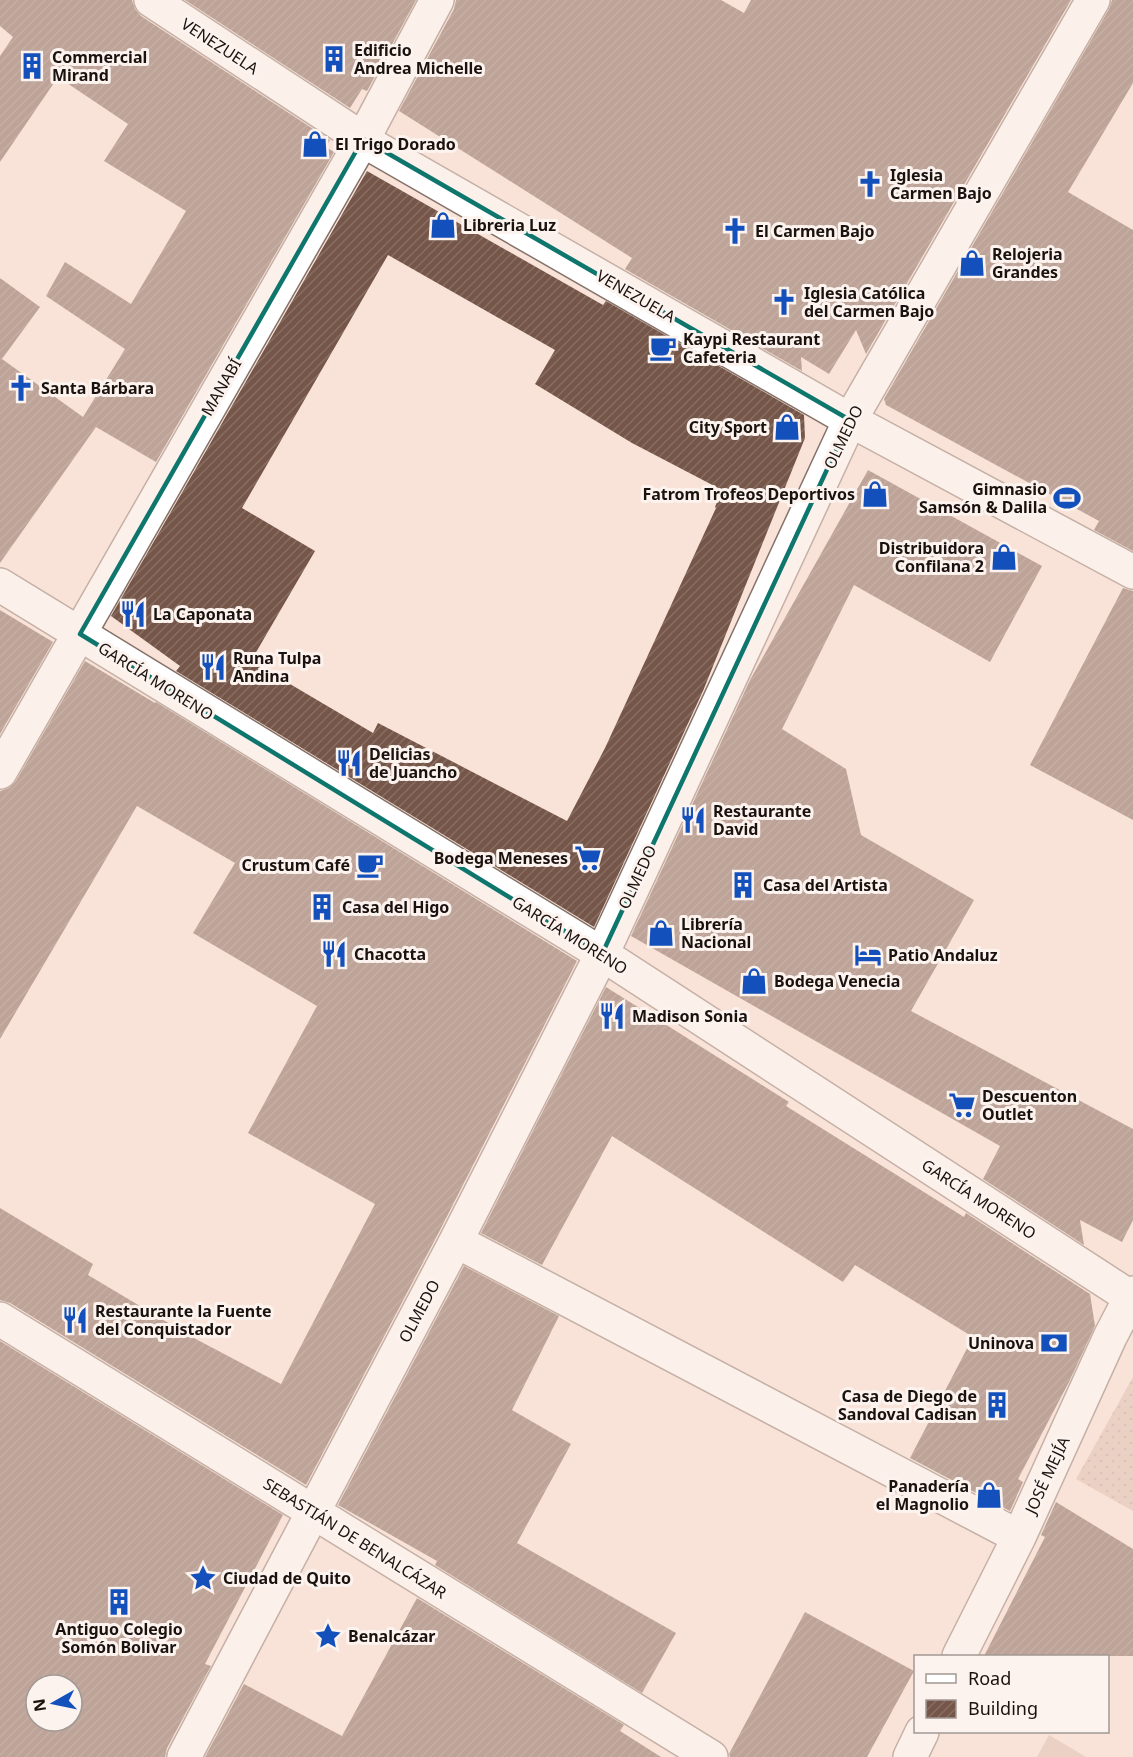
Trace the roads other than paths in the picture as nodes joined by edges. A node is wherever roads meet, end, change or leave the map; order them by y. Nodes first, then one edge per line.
1 (151, 0) edge
2 (437, 0) edge
3 (1094, 0) edge
4 (363, 139) junction
5 (850, 420) junction
6 (1133, 572) edge
7 (0, 585) edge
8 (80, 634) junction
9 (0, 772) edge
10 (602, 954) junction
11 (456, 1241) junction
12 (1132, 1296) edge
13 (0, 1319) edge
14 (313, 1512) junction
15 (1019, 1537) junction
16 (960, 1655) edge
17 (921, 1733) edge
18 (184, 1757) edge
19 (711, 1757) edge
20 (910, 1757) edge

1 - 4 street, VENEZUELA
2 - 4 street, MANABÍ
3 - 5 street, OLMEDO
4 - 5 street, VENEZUELA
4 - 8 street, MANABÍ
5 - 6 street, VENEZUELA
5 - 10 street, OLMEDO
7 - 8 street, GARCÍA MORENO
8 - 9 street, MANABÍ
8 - 10 street, GARCÍA MORENO
10 - 11 street, OLMEDO
10 - 12 street, GARCÍA MORENO
11 - 14 street, OLMEDO
11 - 15 street
12 - 15 street, JOSÉ MEJÍA
13 - 14 street, SEBASTIÁN DE BENALCÁZAR
14 - 18 street, OLMEDO
14 - 19 street, SEBASTIÁN DE BENALCÁZAR
15 - 16 street, JOSÉ MEJÍA
17 - 20 street

